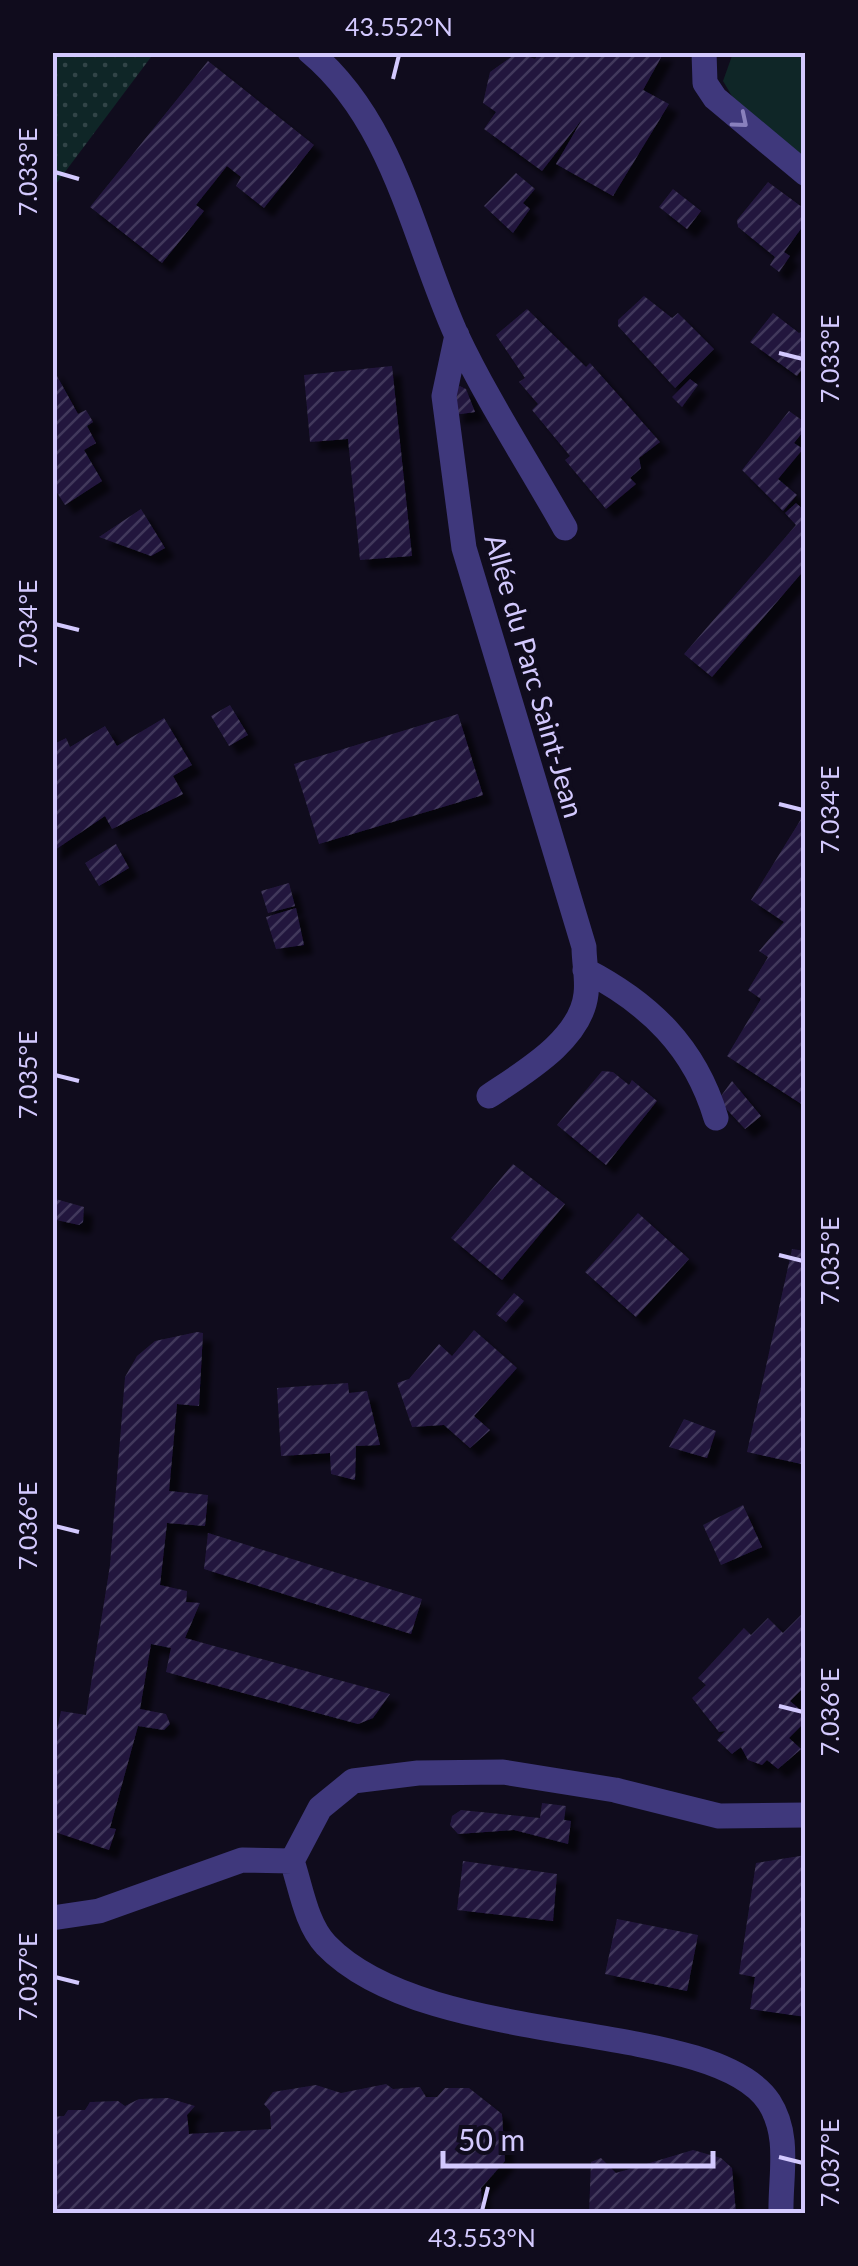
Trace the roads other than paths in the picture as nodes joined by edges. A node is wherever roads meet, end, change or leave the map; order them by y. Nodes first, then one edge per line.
1 (310, 52) edge
2 (704, 52) edge
3 (806, 174) edge
4 (457, 336) junction
5 (565, 528) dead end
6 (584, 970) junction
7 (490, 1096) dead end
8 (716, 1118) dead end
9 (806, 1815) edge
10 (292, 1861) junction
11 (52, 1918) edge
12 (780, 2214) edge

1 - 4 street
2 -> 3 street
4 - 5 street
4 - 6 street, Allée du Parc Saint-Jean
6 - 7 street, Allée du Parc Saint-Jean
6 - 8 street
9 - 10 street
10 - 11 street
10 - 12 street

